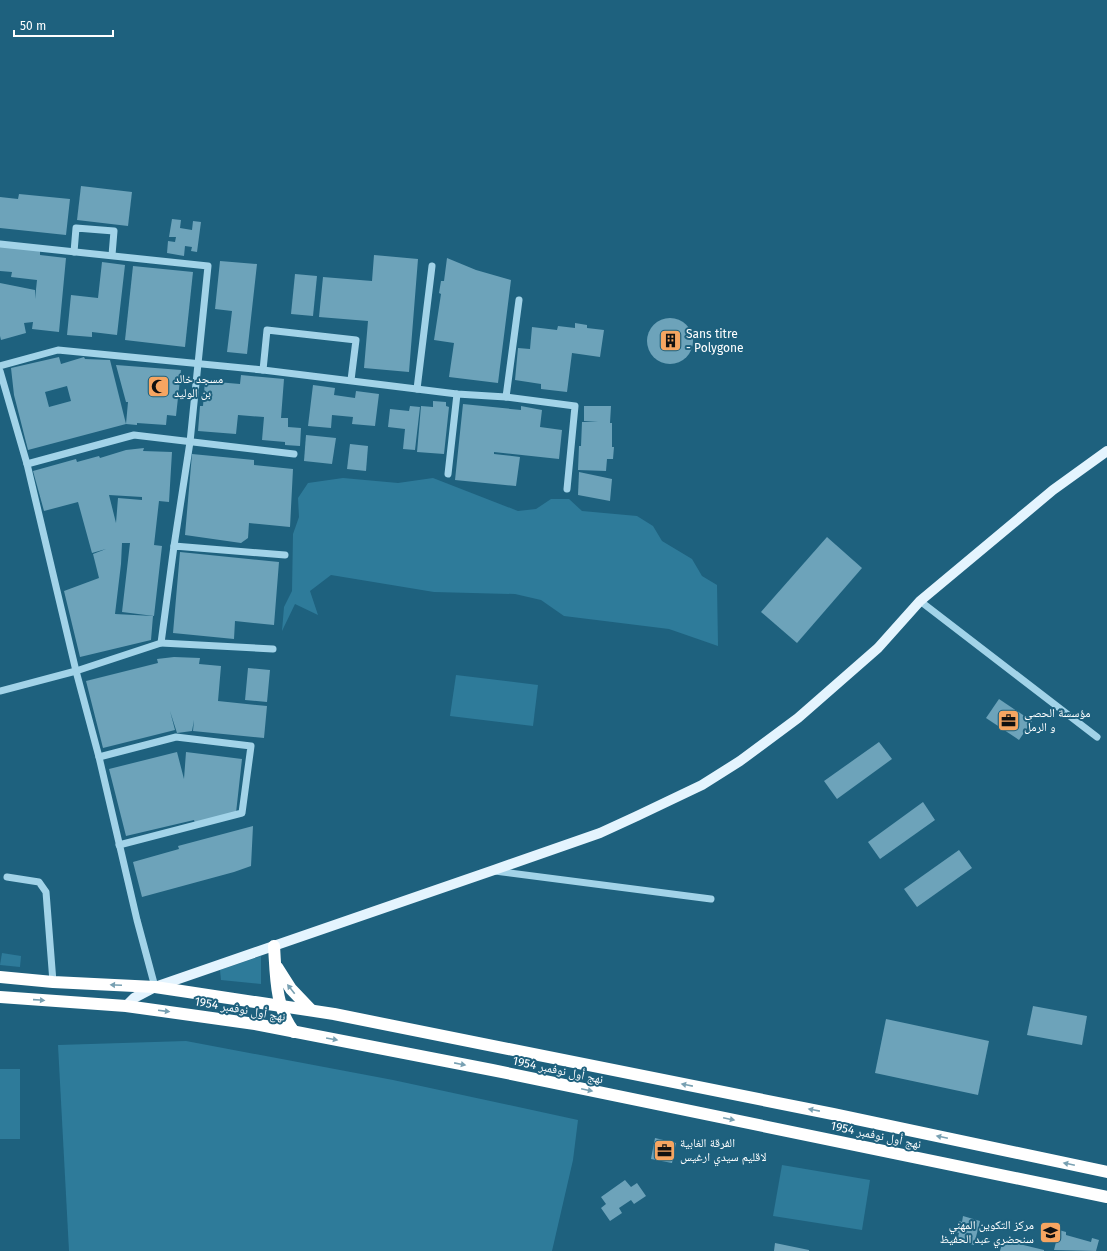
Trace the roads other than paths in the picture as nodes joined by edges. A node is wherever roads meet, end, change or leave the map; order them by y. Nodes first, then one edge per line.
1 (0, 244) edge
2 (74, 252) junction
3 (112, 255) junction
4 (432, 266) dead end
5 (519, 300) dead end
6 (198, 363) junction
7 (0, 366) edge
8 (262, 370) junction
9 (0, 371) edge
10 (351, 380) junction
11 (417, 389) junction
12 (457, 394) junction
13 (506, 397) junction
14 (190, 442) junction
15 (1107, 451) edge
16 (294, 454) dead end
17 (26, 464) junction
18 (448, 474) dead end
19 (567, 489) dead end
20 (174, 546) junction
21 (285, 556) dead end
22 (920, 601) junction
23 (161, 643) junction
24 (273, 649) dead end
25 (76, 672) junction
26 (0, 691) edge
27 (1097, 737) dead end
28 (98, 757) junction
29 (119, 845) junction
30 (494, 870) junction
31 (7, 877) dead end
32 (711, 899) dead end
33 (274, 946) junction
34 (275, 964) junction
35 (0, 977) edge
36 (53, 982) junction
37 (155, 987) junction
38 (0, 997) edge
39 (126, 1006) junction
40 (280, 1006) junction
41 (311, 1010) junction
42 (294, 1032) junction
43 (1107, 1172) edge
44 (1107, 1197) edge

1 - 2 street
2 - 3 street
2 - 3 street
3 - 6 street
4 - 11 street
5 - 13 street
6 - 7 street
6 - 8 street
6 - 14 street
8 - 10 street
8 - 10 street
9 - 17 street
10 - 11 street
11 - 12 street
12 - 13 street
12 - 18 street
13 - 19 street
14 - 16 street
14 - 17 street
14 - 20 street
15 - 22 main road
17 - 25 street
20 - 21 street
20 - 23 street
22 - 27 street
22 - 30 main road
23 - 24 street
23 - 25 street
25 - 26 street
25 - 28 street
28 - 29 street
28 - 29 street
29 - 37 street
30 - 32 street
30 - 33 main road
31 - 36 street
33 - 34 highway
33 - 37 main road
34 - 40 highway
41 -> 34 highway
35 - 36 highway, نهج أول نوفمبر 1954
37 -> 36 highway, نهج أول نوفمبر 1954
37 - 39 main road
37 - 40 highway, نهج أول نوفمبر 1954
38 -> 39 highway, نهج أول نوفمبر 1954
39 -> 42 highway, نهج أول نوفمبر 1954
40 - 41 highway, نهج أول نوفمبر 1954
40 - 42 highway
43 -> 41 highway, نهج أول نوفمبر 1954
42 -> 44 highway, نهج أول نوفمبر 1954

